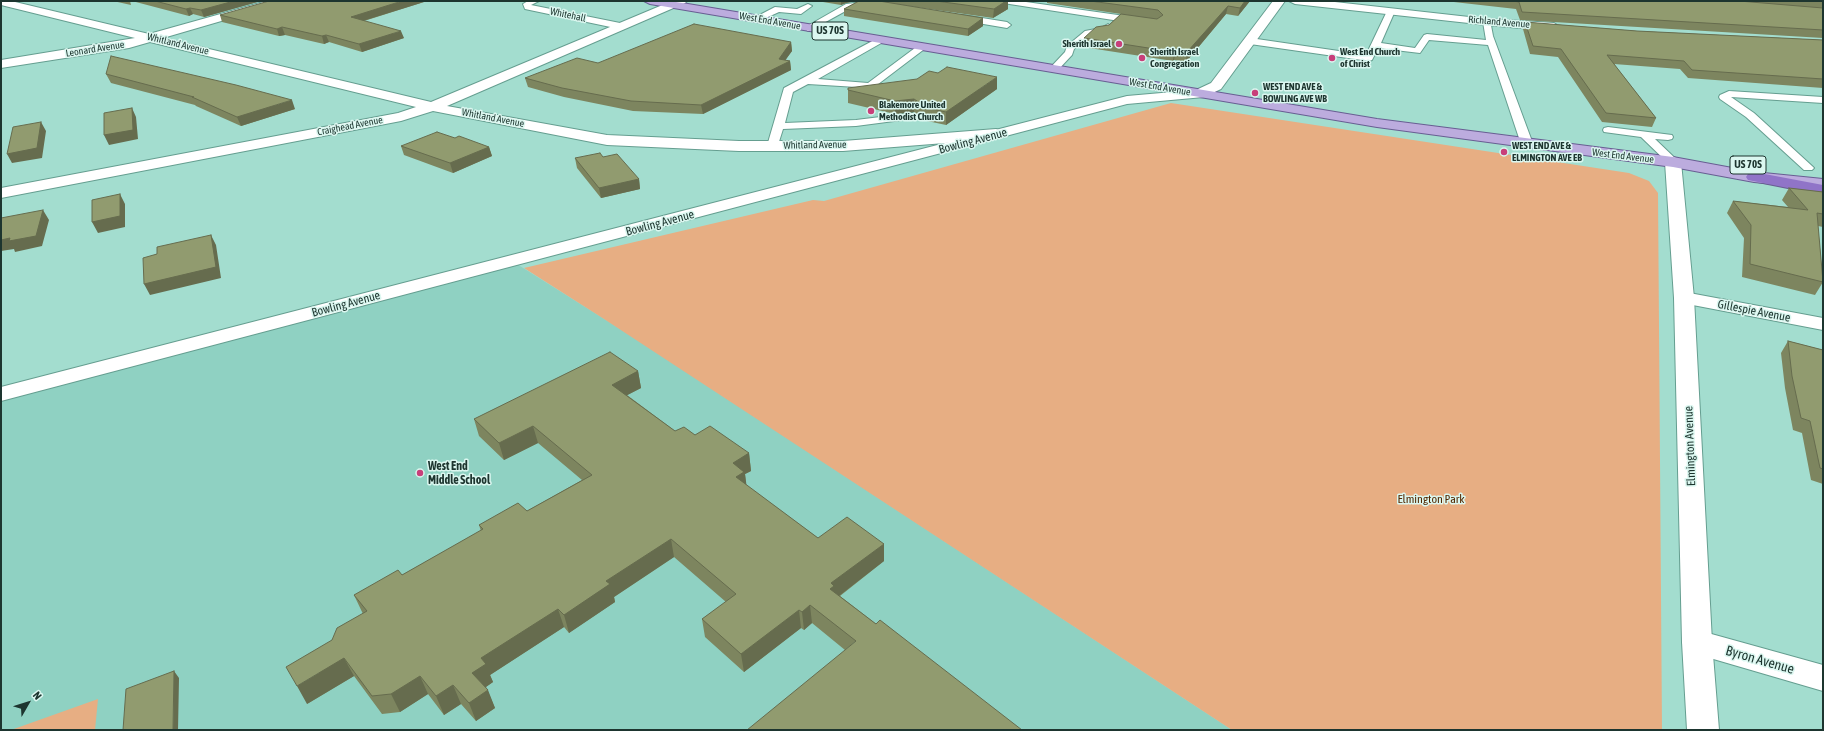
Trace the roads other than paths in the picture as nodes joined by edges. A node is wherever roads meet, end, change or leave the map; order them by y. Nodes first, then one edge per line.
1 (279, 1) edge
2 (535, 1) edge
3 (650, 1) edge
4 (1003, 1) edge
5 (1279, 1) edge
6 (1295, 1) edge
7 (1, 2) edge
8 (676, 3) edge
9 (874, 4) edge
10 (808, 6) dead end
11 (1391, 11) junction
12 (952, 16) edge
13 (756, 19) junction
14 (1115, 22) edge
15 (1148, 22) edge
16 (1487, 22) junction
17 (1007, 25) dead end
18 (620, 26) junction
19 (808, 28) junction
20 (1564, 28) edge
21 (151, 38) junction
22 (880, 40) junction
23 (1490, 40) junction
24 (1250, 41) junction
25 (1376, 45) junction
26 (922, 47) junction
27 (1, 64) edge
28 (1054, 69) junction
29 (807, 81) junction
30 (1199, 94) junction
31 (1823, 100) edge
32 (432, 107) junction
33 (913, 116) edge
34 (779, 126) junction
35 (1608, 130) dead end
36 (996, 134) junction
37 (1644, 134) junction
38 (1668, 137) dead end
39 (1527, 144) junction
40 (853, 145) junction
41 (773, 146) junction
42 (896, 161) junction
43 (1673, 162) junction
44 (1815, 168) edge
45 (1754, 177) junction
46 (1823, 184) edge
47 (1823, 190) edge
48 (1, 194) edge
49 (1684, 298) junction
50 (1823, 324) edge
51 (1, 394) edge
52 (1697, 642) junction
53 (1823, 678) edge
54 (1703, 730) edge

1 - 21 street, Leonard Avenue
2 - 18 lane, Whitehall
3 - 8 main road, West End Avenue / US 70S
4 - 15 lane
5 - 24 street, Bowling Avenue
6 - 11 street, Richland Avenue
7 - 21 street, Whitland Avenue
8 - 13 main road, West End Avenue / US 70S
8 - 18 street, Craighead Avenue
9 - 19 lane
10 - 13 lane
11 - 16 street, Richland Avenue
11 - 25 lane
12 - 17 lane
13 - 19 main road, West End Avenue / US 70S
14 - 28 lane
16 - 20 street, Richland Avenue
16 - 23 lane
18 - 32 street, Craighead Avenue
19 - 22 main road, West End Avenue / US 70S
21 - 27 street, Leonard Avenue
21 - 32 street, Whitland Avenue
22 - 26 main road, West End Avenue / US 70S
22 - 29 lane
23 - 25 lane
23 - 39 lane
24 - 25 lane
24 - 30 street, Bowling Avenue
26 - 28 main road, West End Avenue / US 70S
26 - 29 lane
28 - 30 main road, West End Avenue / US 70S
29 - 34 lane
30 - 36 street, Bowling Avenue
30 - 39 main road, West End Avenue / US 70S
31 - 44 lane
32 - 41 street, Whitland Avenue
32 - 48 street, Craighead Avenue
33 - 34 lane
34 - 41 lane
35 - 37 lane
36 - 40 street, Whitland Avenue
36 - 42 street, Bowling Avenue
37 - 38 lane
37 - 43 lane
39 - 43 main road, West End Avenue / US 70S
40 - 41 street, Whitland Avenue
40 - 42 street
42 - 51 street, Bowling Avenue
43 - 44 main road, West End Avenue / US 70S
43 - 45 main road, West End Avenue / US 70S
43 - 49 street, Elmington Avenue
45 - 46 main road, West End Avenue / US 70S
45 - 47 highway
49 - 50 street, Gillespie Avenue
49 - 52 street, Elmington Avenue
52 - 53 street, Byron Avenue
52 - 54 street, Elmington Avenue

